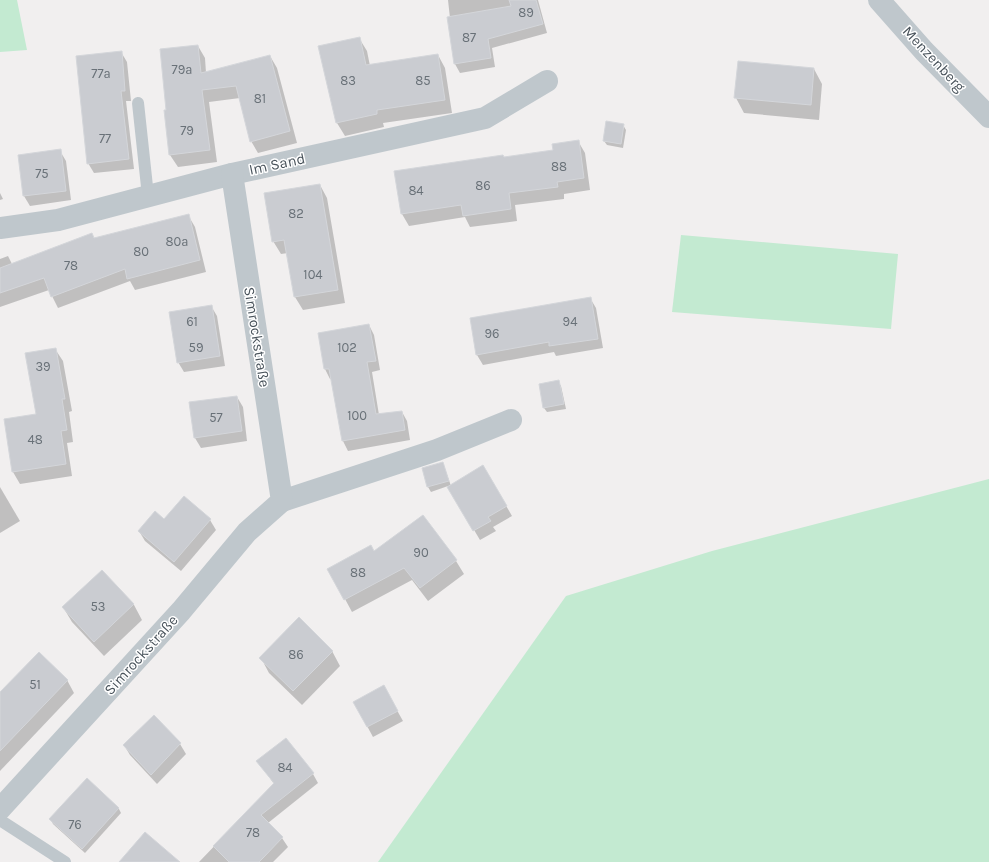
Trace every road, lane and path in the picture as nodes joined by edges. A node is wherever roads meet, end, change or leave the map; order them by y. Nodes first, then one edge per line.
1 (879, 0) edge
2 (547, 82) dead end
3 (138, 103) dead end
4 (989, 117) edge
5 (232, 174) junction
6 (148, 196) junction
7 (0, 228) edge
8 (511, 420) dead end
9 (282, 501) junction
10 (0, 809) edge
11 (0, 820) edge
12 (65, 862) edge

1 - 4 street, Menzenberg
2 - 5 street, Im Sand
3 - 6 lane
5 - 6 street, Im Sand
5 - 9 street, Simrockstraße
6 - 7 street, Im Sand
8 - 9 street, Simrockstraße
9 - 10 street, Simrockstraße
11 - 12 lane

